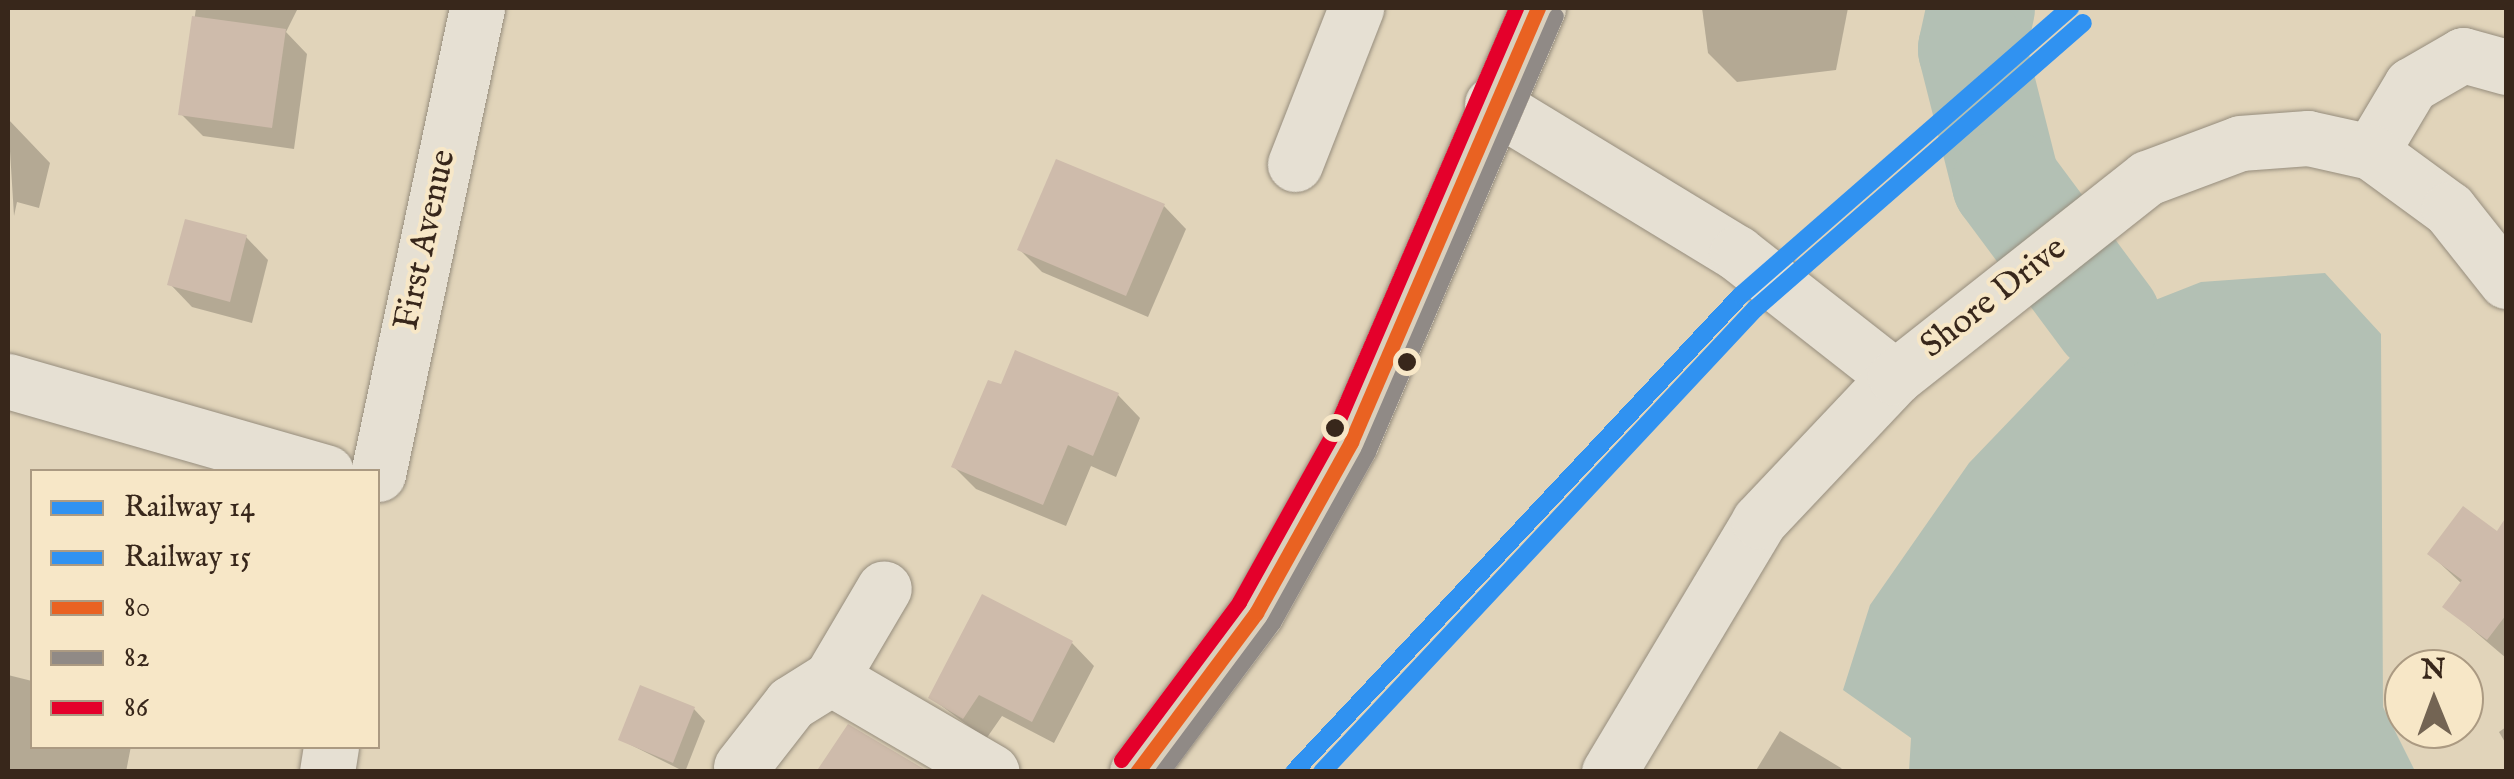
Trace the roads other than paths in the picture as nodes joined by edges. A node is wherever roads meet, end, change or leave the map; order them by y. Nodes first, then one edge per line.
1 (477, 8) edge
2 (1356, 8) edge
3 (1538, 8) edge
4 (2506, 67) edge
5 (1492, 104) junction
6 (2371, 152) junction
7 (1295, 164) dead end
8 (2506, 281) edge
9 (1895, 376) junction
10 (8, 381) edge
11 (316, 469) edge
12 (379, 469) edge
13 (884, 588) dead end
14 (830, 678) junction
15 (741, 767) dead end
16 (992, 772) edge
17 (1137, 772) edge
18 (1609, 772) edge

1 - 12 street, First Avenue
2 - 7 street
3 - 5 main road
4 - 6 street
5 - 9 street
5 - 17 main road
6 - 8 street, Shore Drive
6 - 9 street, Shore Drive
9 - 18 street, Shore Drive
10 - 11 street
13 - 14 street
14 - 15 street
14 - 16 street

